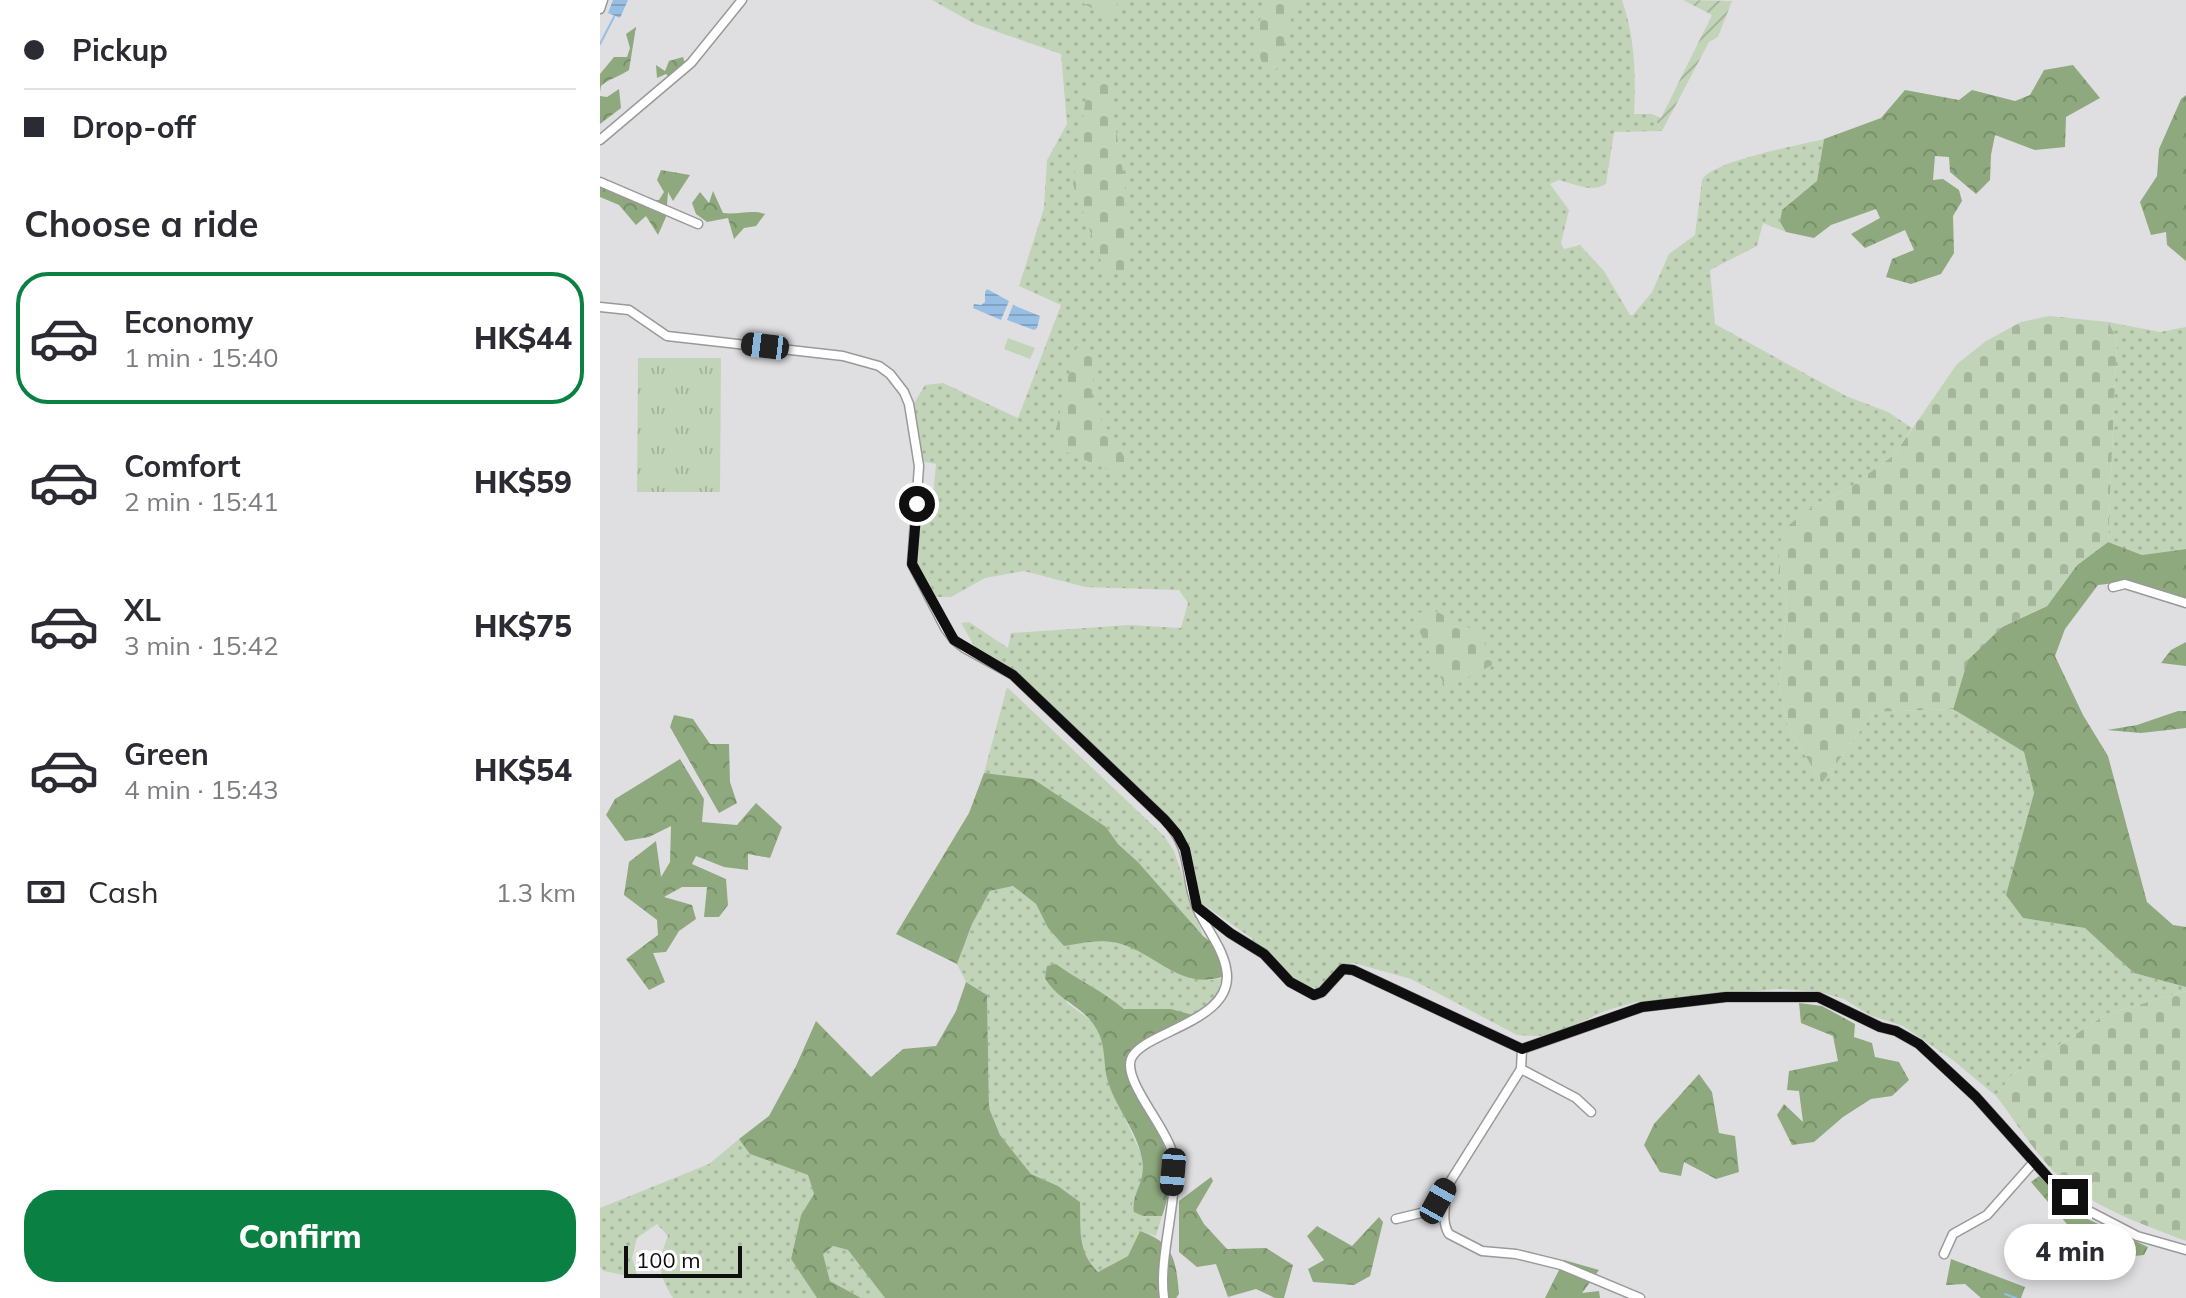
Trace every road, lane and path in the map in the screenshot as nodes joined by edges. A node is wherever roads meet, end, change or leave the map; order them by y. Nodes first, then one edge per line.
1 (603, 0) edge
2 (742, 0) edge
3 (600, 9) edge
4 (600, 140) edge
5 (600, 182) edge
6 (698, 224) dead end
7 (600, 307) edge
8 (2113, 587) dead end
9 (2186, 603) edge
10 (1197, 907) junction
11 (1522, 1049) junction
12 (1521, 1069) junction
13 (1591, 1112) dead end
14 (2034, 1162) junction
15 (1446, 1186) junction
16 (1396, 1219) dead end
17 (2186, 1250) edge
18 (1944, 1254) dead end
19 (1164, 1298) edge
20 (1640, 1298) edge

1 - 3 street
2 - 4 street
5 - 6 street
7 - 10 street
8 - 9 street
10 - 11 street
10 - 19 street
11 - 12 street
11 - 14 street
12 - 13 street
12 - 15 street
14 - 17 street
14 - 18 street
15 - 16 street
15 - 20 street

